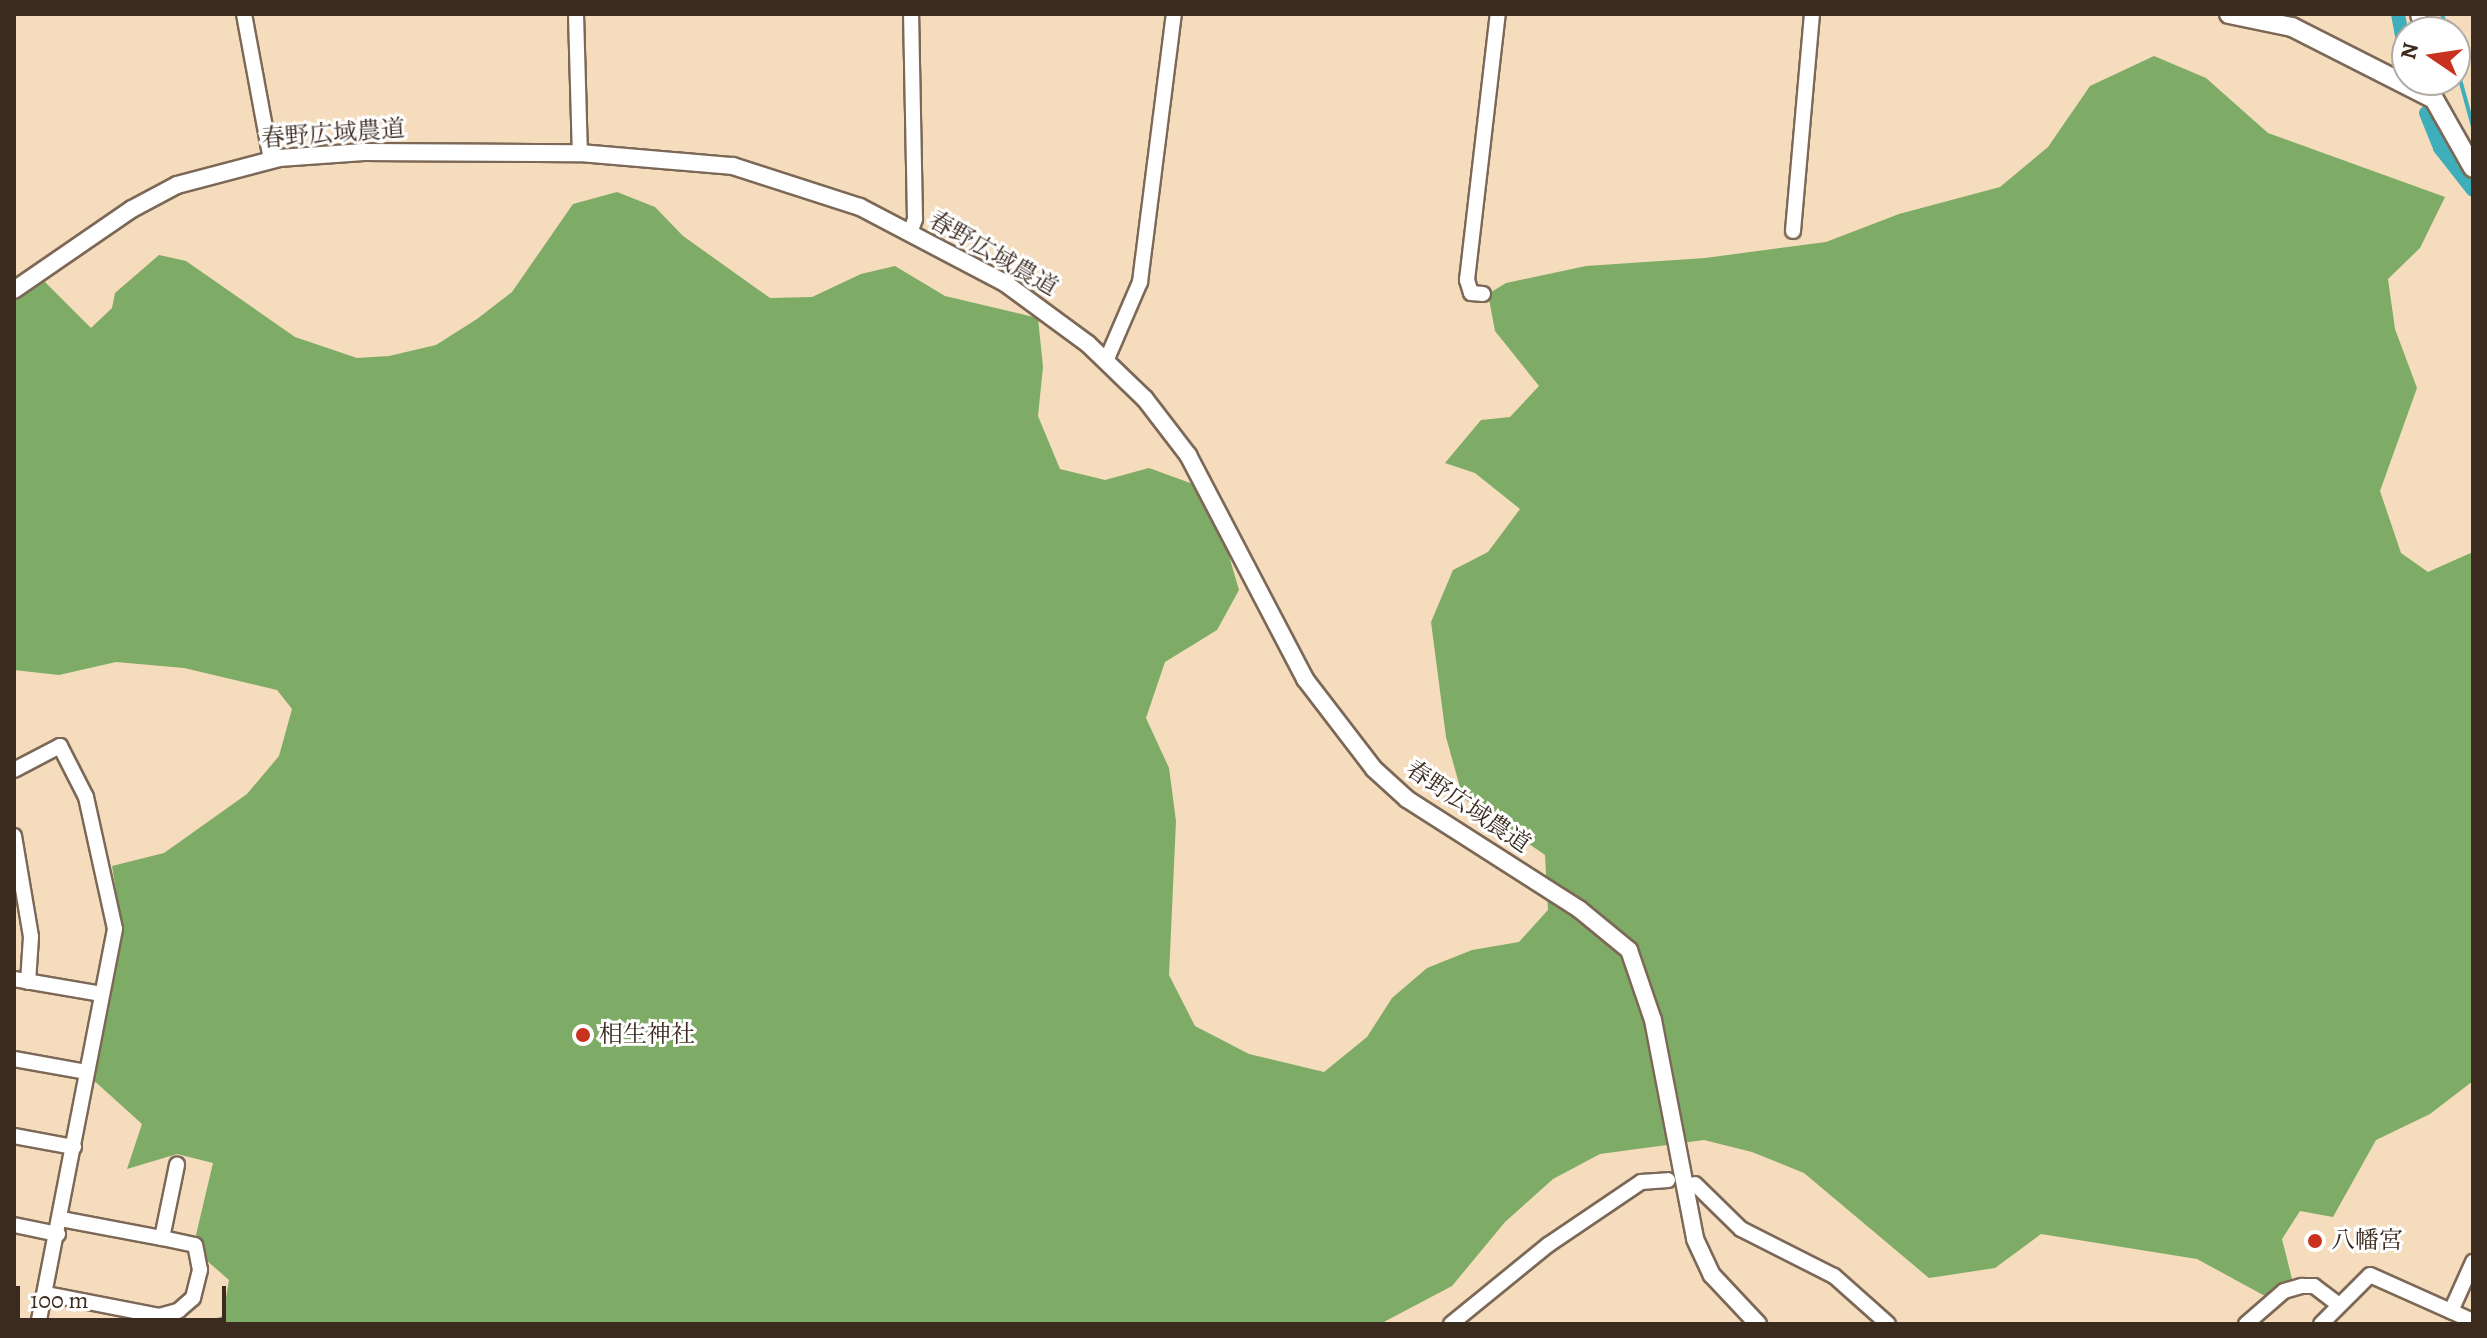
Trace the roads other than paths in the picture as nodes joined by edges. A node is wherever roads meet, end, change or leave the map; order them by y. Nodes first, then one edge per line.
1 (244, 14) edge
2 (576, 14) edge
3 (911, 14) edge
4 (1174, 14) edge
5 (1498, 14) edge
6 (1812, 14) edge
7 (2229, 14) edge
8 (580, 153) junction
9 (271, 160) junction
10 (2473, 168) edge
11 (1793, 231) dead end
12 (910, 233) junction
13 (14, 290) edge
14 (1483, 294) dead end
15 (1106, 361) junction
16 (14, 770) edge
17 (14, 836) edge
18 (21, 980) edge
19 (102, 994) junction
20 (14, 1059) edge
21 (86, 1072) junction
22 (14, 1136) edge
23 (74, 1147) junction
24 (177, 1165) dead end
25 (1668, 1180) dead end
26 (1695, 1184) dead end
27 (14, 1225) edge
28 (60, 1226) junction
29 (162, 1238) junction
30 (2473, 1262) edge
31 (47, 1294) junction
32 (2338, 1304) junction
33 (115, 1307) junction
34 (2462, 1318) edge
35 (38, 1324) edge
36 (111, 1324) edge
37 (1451, 1324) edge
38 (1758, 1324) edge
39 (1888, 1324) edge
40 (2246, 1324) edge
41 (2321, 1324) edge

1 - 9 street
2 - 8 street
3 - 12 street
4 - 15 street
5 - 14 street
6 - 11 street
7 - 10 main road
8 - 9 street, 春野広域農道
8 - 12 street, 春野広域農道
9 - 13 street, 春野広域農道
12 - 15 street, 春野広域農道
15 - 38 street, 春野広域農道
16 - 19 street
17 - 18 street
18 - 19 street
19 - 21 street
20 - 21 street
21 - 23 street
22 - 23 street
23 - 28 street
24 - 29 street
25 - 37 street
26 - 39 street
27 - 28 street
28 - 29 street
28 - 31 street
29 - 33 street
30 - 34 street
31 - 33 street
31 - 35 street
32 - 34 street
32 - 40 street
32 - 41 street
33 - 36 street

